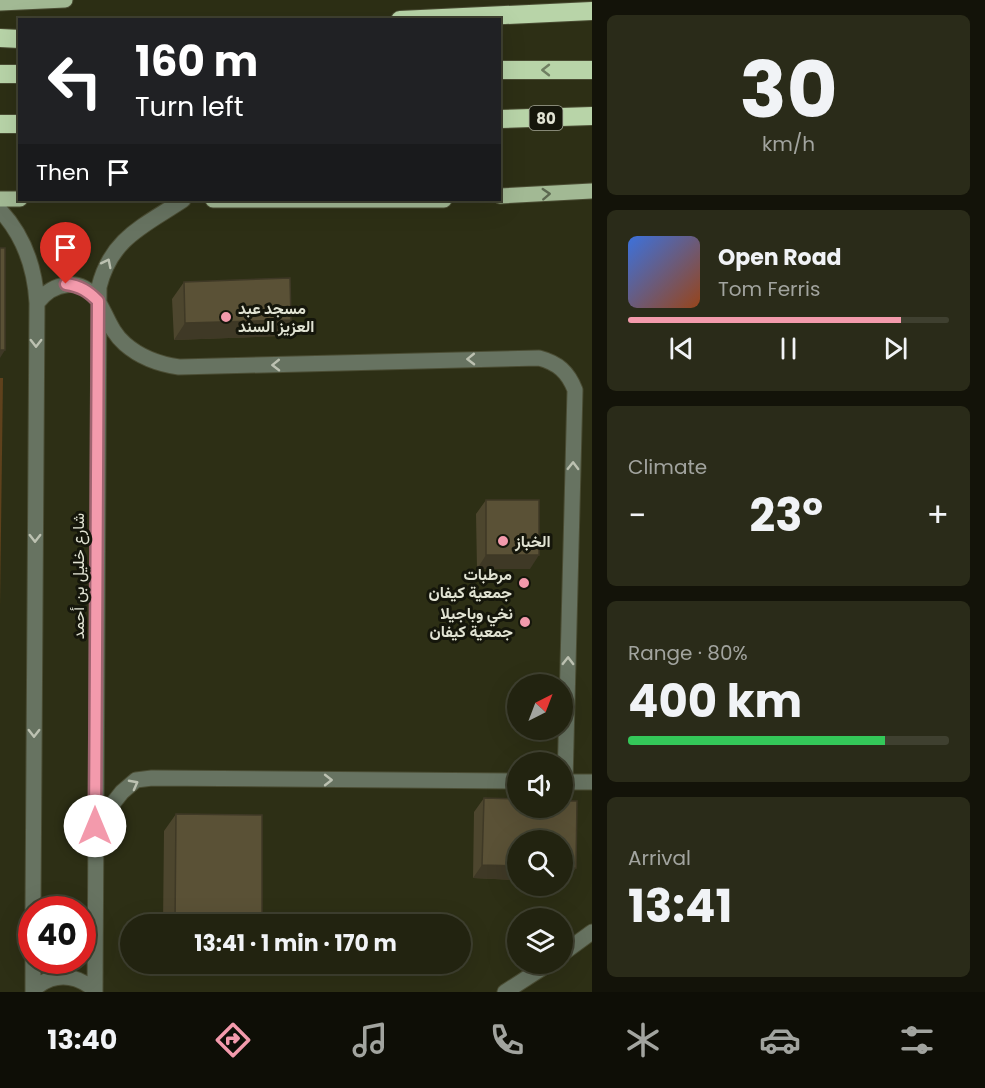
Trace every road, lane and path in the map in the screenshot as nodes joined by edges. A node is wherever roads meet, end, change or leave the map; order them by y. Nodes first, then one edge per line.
1 (65, 0) edge
2 (0, 3) edge
3 (592, 11) edge
4 (446, 18) edge
5 (0, 38) edge
6 (18, 39) edge
7 (501, 70) edge
8 (592, 70) edge
9 (0, 74) edge
10 (18, 74) edge
11 (592, 116) edge
12 (501, 119) edge
13 (0, 124) edge
14 (18, 124) edge
15 (592, 191) edge
16 (501, 196) edge
17 (0, 199) edge
18 (18, 199) edge
19 (182, 201) edge
20 (0, 210) edge
21 (98, 301) junction
22 (37, 303) junction
23 (565, 752) edge
24 (507, 782) edge
25 (573, 782) edge
26 (592, 782) edge
27 (95, 826) junction
28 (33, 896) edge
29 (96, 896) edge
30 (592, 932) edge
31 (573, 946) edge
32 (33, 974) edge
33 (95, 974) edge
34 (533, 974) edge
35 (33, 991) edge
36 (95, 991) edge
37 (505, 992) edge

1 - 2 main road
3 - 4 highway
5 - 6 highway
8 -> 7 highway
9 - 10 highway
11 - 12 highway, 80
13 - 14 highway
16 -> 15 main road
17 - 18 main road
21 -> 19 street, شارع خليل بن أحمد
20 - 22 street
21 - 22 street
23 -> 21 street
21 - 27 street, شارع خليل بن أحمد
22 -> 28 street
27 -> 24 street
25 - 26 street
27 - 29 street, شارع خليل بن أحمد
30 - 31 street
32 - 35 street
33 - 36 street, شارع خليل بن أحمد
34 - 37 street
35 - 36 street

